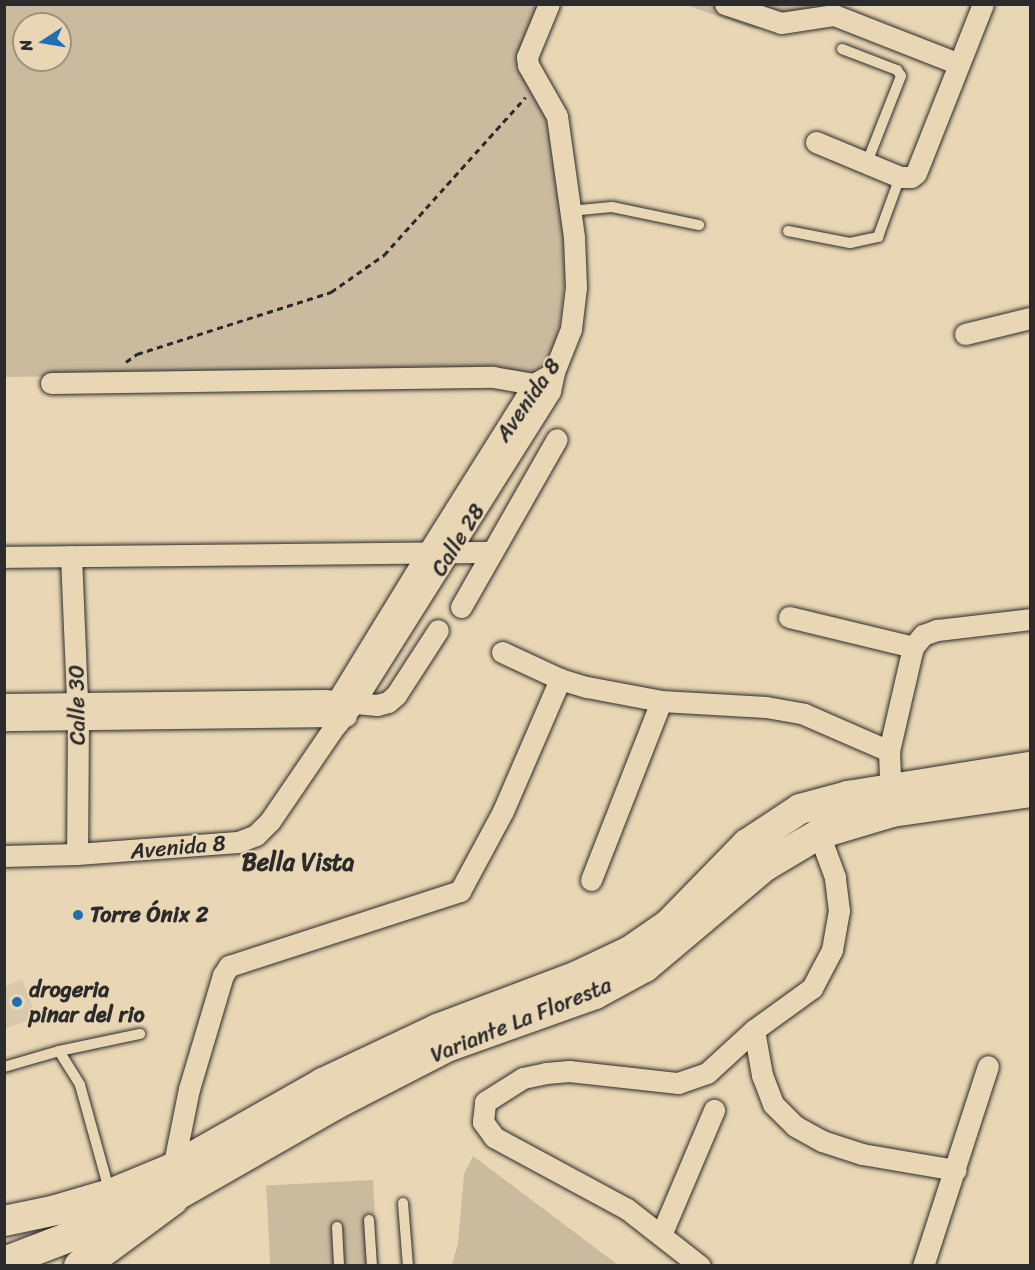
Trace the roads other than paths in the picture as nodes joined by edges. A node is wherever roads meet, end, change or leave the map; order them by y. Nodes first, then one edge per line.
1 (549, 4) edge
2 (725, 4) edge
3 (983, 4) edge
4 (752, 9) edge
5 (842, 49) dead end
6 (959, 64) junction
7 (816, 142) dead end
8 (866, 165) junction
9 (900, 177) junction
10 (570, 211) junction
11 (699, 225) dead end
12 (788, 231) dead end
13 (1030, 318) edge
14 (965, 334) dead end
15 (546, 382) junction
16 (51, 383) dead end
17 (557, 439) dead end
18 (492, 552) junction
19 (427, 554) junction
20 (449, 554) junction
21 (71, 555) junction
22 (4, 556) edge
23 (461, 607) dead end
24 (789, 617) dead end
25 (1030, 619) edge
26 (438, 630) dead end
27 (913, 647) junction
28 (502, 652) dead end
29 (560, 679) junction
30 (661, 701) junction
31 (4, 704) edge
32 (78, 712) junction
33 (340, 713) junction
34 (4, 720) edge
35 (889, 751) junction
36 (1030, 766) edge
37 (1030, 792) edge
38 (891, 800) junction
39 (819, 834) junction
40 (77, 855) junction
41 (4, 856) edge
42 (591, 880) dead end
43 (754, 1030) junction
44 (140, 1034) dead end
45 (59, 1051) junction
46 (988, 1066) dead end
47 (4, 1067) edge
48 (714, 1110) dead end
49 (956, 1170) junction
50 (173, 1183) junction
51 (110, 1194) junction
52 (403, 1203) dead end
53 (369, 1220) dead end
54 (4, 1221) edge
55 (338, 1227) dead end
56 (661, 1235) junction
57 (4, 1262) edge
58 (80, 1266) edge
59 (339, 1266) edge
60 (372, 1266) edge
61 (408, 1266) edge
62 (700, 1266) edge
63 (923, 1266) edge

1 - 10 street, Avenida 8
2 - 4 street
3 - 6 street
4 - 6 street
5 - 8 lane
6 - 9 street
7 - 8 street
8 - 9 street
9 - 12 lane
10 - 11 lane
10 - 15 street, Avenida 8
13 - 14 street
15 - 16 street
15 - 19 street, Avenida 8
15 - 20 street, Calle 28
17 - 18 street
18 - 20 street
18 - 23 street
19 - 20 street
19 - 21 street
19 - 33 street, Avenida 8
20 - 33 street, Calle 28
21 - 22 street
21 - 32 street, Calle 30
24 - 27 street
25 - 27 street
26 - 33 street
27 - 35 street
28 - 29 street
29 - 30 street
29 - 50 street
30 - 35 street
30 - 42 street
31 - 32 street
32 - 33 street
32 - 34 street
32 - 40 street, Calle 30
33 - 40 street, Avenida 8
35 - 38 street
36 - 38 main road, Variante La Floresta
37 - 38 main road, Variante La Floresta
38 - 39 main road, Variante La Floresta
38 - 50 main road, Variante La Floresta
39 - 43 street
39 - 50 main road, Variante La Floresta
40 - 41 street, Avenida 8
43 - 49 street
43 - 56 street
44 - 45 lane
45 - 47 lane
45 - 51 lane
46 - 49 street
48 - 56 street
49 - 63 street
50 - 51 main road, Variante La Floresta
50 - 57 main road, Variante La Floresta
50 - 58 main road
51 - 54 main road, Variante La Floresta
52 - 61 lane
53 - 60 lane
55 - 59 lane
56 - 62 street

